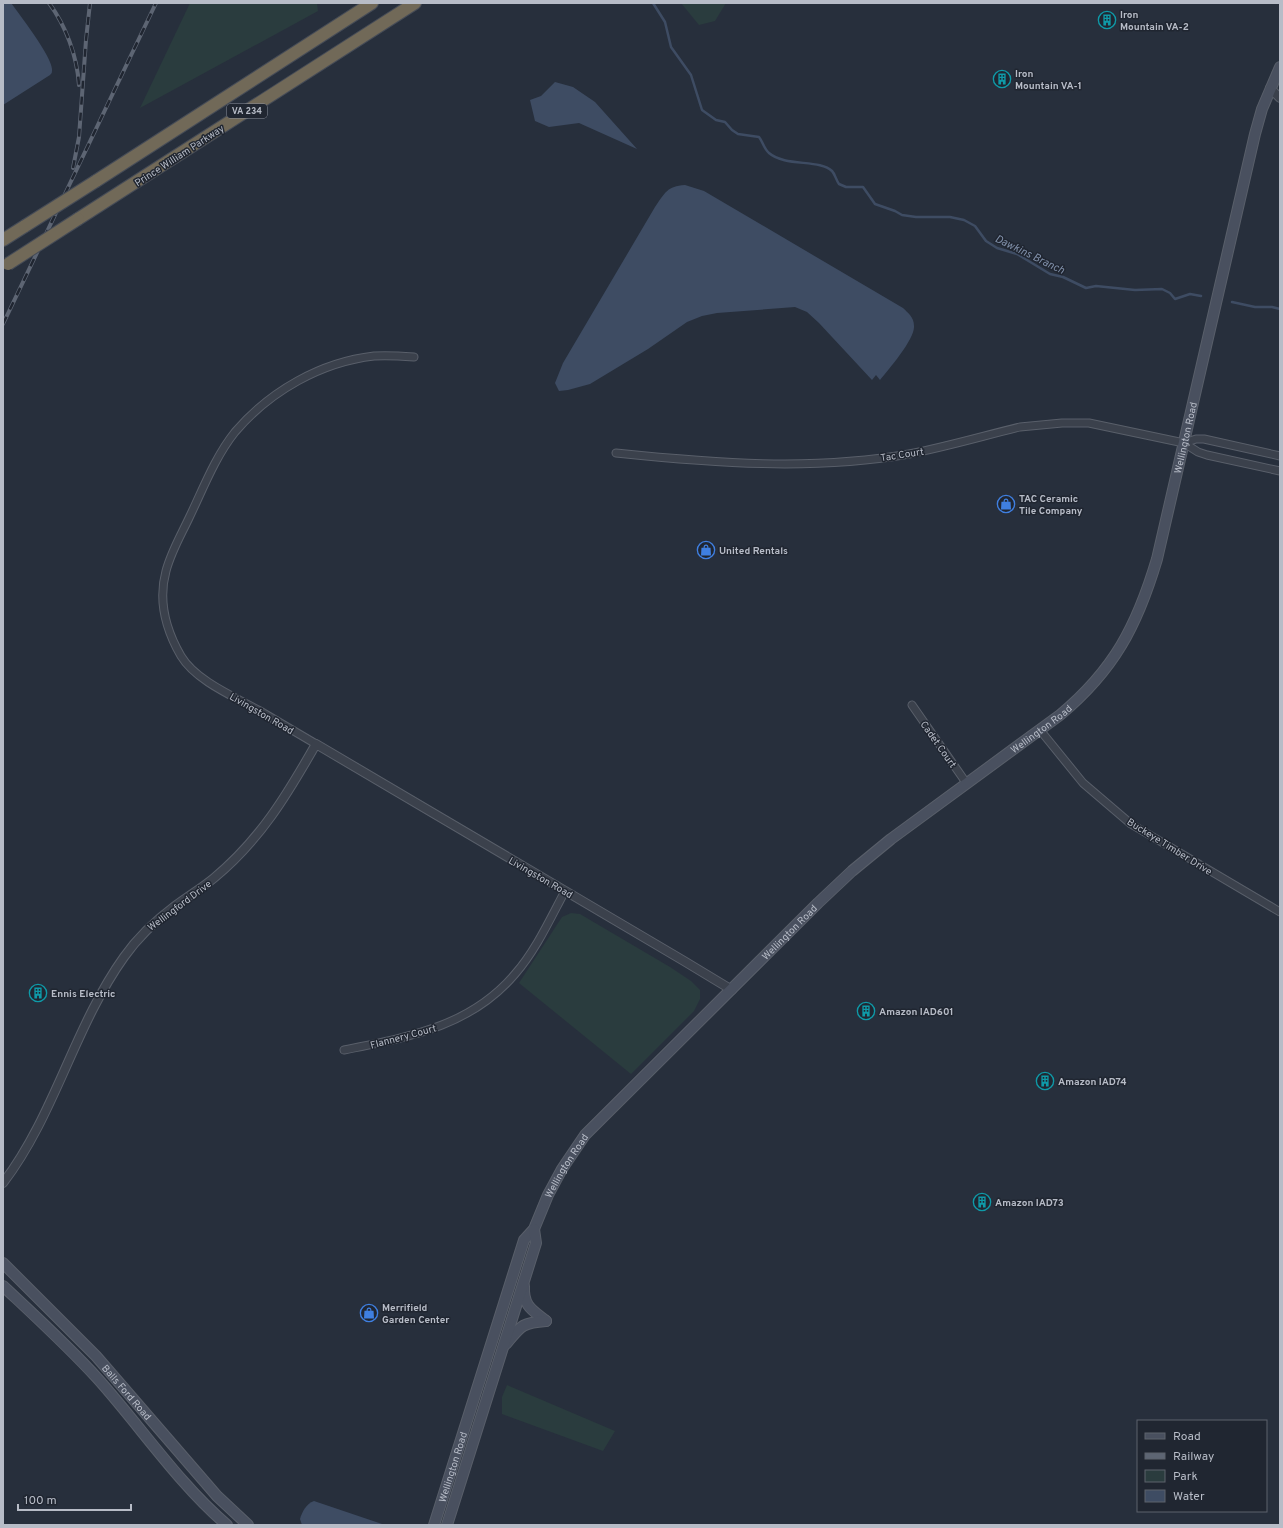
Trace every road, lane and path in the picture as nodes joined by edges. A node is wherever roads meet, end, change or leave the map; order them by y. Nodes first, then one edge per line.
1 (372, 3) edge
2 (415, 3) edge
3 (1280, 67) edge
4 (1275, 89) edge
5 (1280, 98) edge
6 (3, 240) edge
7 (5, 266) edge
8 (414, 357) dead end
9 (1184, 443) junction
10 (616, 452) dead end
11 (1280, 456) edge
12 (1280, 471) edge
13 (912, 705) dead end
14 (1040, 730) junction
15 (316, 744) junction
16 (966, 784) junction
17 (565, 891) junction
18 (1280, 912) edge
19 (732, 990) junction
20 (344, 1050) dead end
21 (3, 1183) edge
22 (534, 1229) junction
23 (3, 1263) edge
24 (524, 1280) junction
25 (3, 1286) edge
26 (502, 1349) junction
27 (135, 1423) junction
28 (163, 1434) junction
29 (226, 1525) edge
30 (248, 1525) edge
31 (434, 1525) edge
32 (448, 1525) edge

1 - 6 highway, VA 234, bridge
2 - 7 highway, Prince William Parkway / VA 234, bridge
3 - 4 main road, Wellington Road
4 - 5 street
4 - 9 main road, Wellington Road
8 - 15 street, Livingston Road
9 - 10 street, Tac Court
9 - 11 street
9 - 12 street
9 - 14 main road, Wellington Road
13 - 16 street, Cadet Court
14 - 16 main road, Wellington Road
14 - 18 street, Buckeye Timber Drive
15 - 17 street, Livingston Road
15 - 21 street, Wellingford Drive
16 - 19 main road, Wellington Road
17 - 19 street, Livingston Road
17 - 20 street, Flannery Court
19 - 22 main road, Wellington Road
22 - 24 main road, Wellington Road
22 - 31 main road, Wellington Road
23 - 28 main road, Balls Ford Road
24 - 26 main road, Wellington Road
24 - 26 main road
25 - 27 main road, Balls Ford Road
26 - 32 main road, Wellington Road
27 - 28 main road
27 - 29 main road, Balls Ford Road
28 - 30 main road, Balls Ford Road

